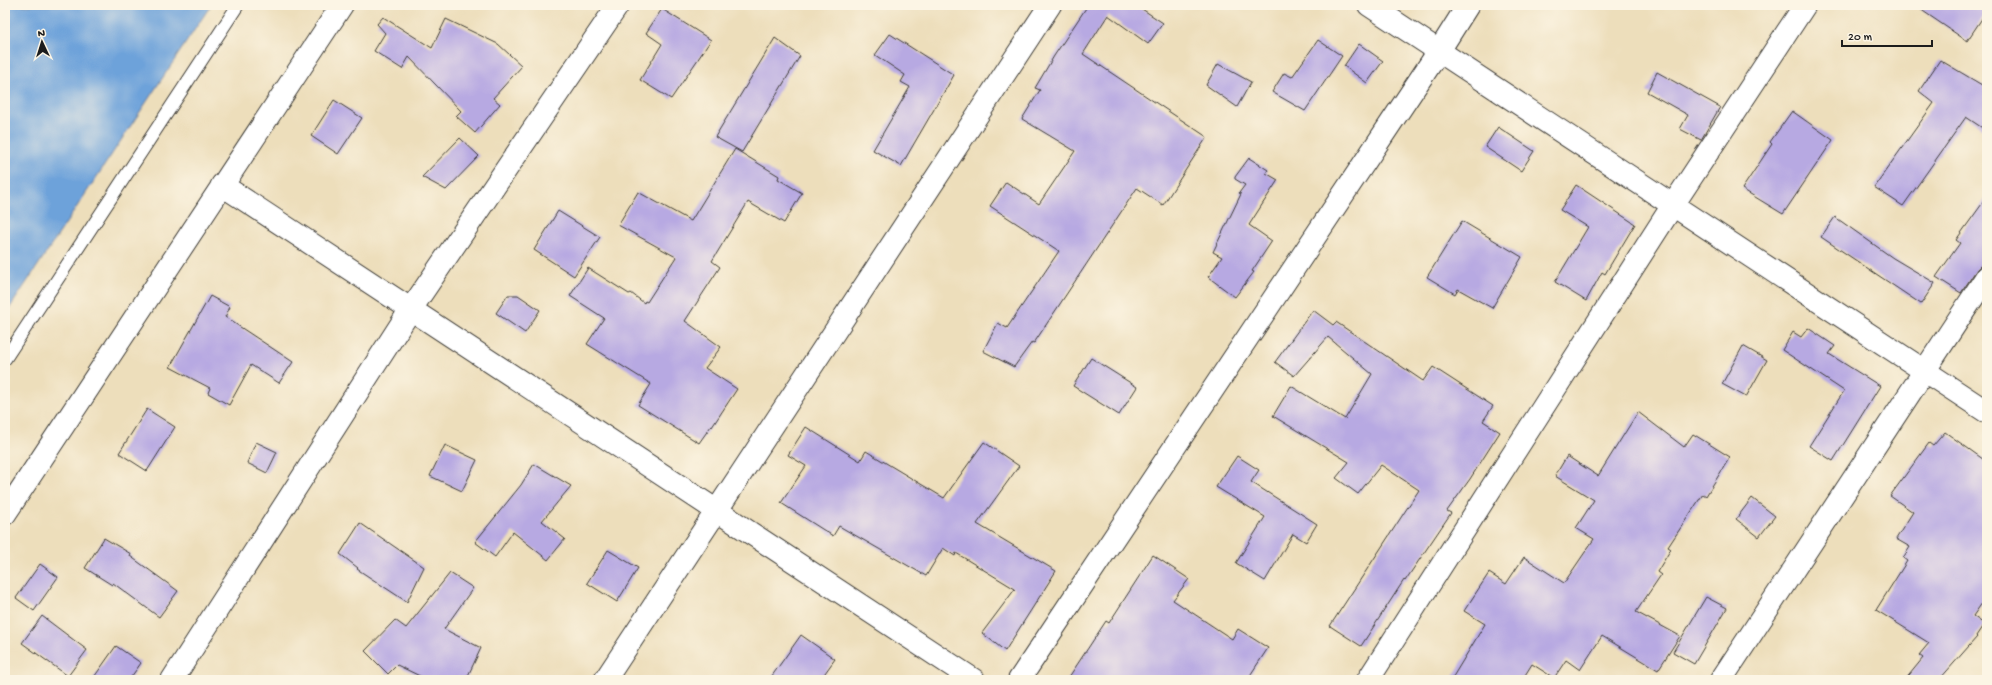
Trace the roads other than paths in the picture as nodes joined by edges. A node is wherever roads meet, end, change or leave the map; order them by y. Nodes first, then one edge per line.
1 (238, 5) edge
2 (342, 5) edge
3 (618, 5) edge
4 (1050, 5) edge
5 (1369, 5) edge
6 (1468, 5) edge
7 (1805, 5) edge
8 (1439, 51) junction
9 (222, 185) junction
10 (1672, 205) junction
11 (1987, 276) edge
12 (411, 309) junction
13 (5, 359) edge
14 (1924, 371) junction
15 (1987, 412) edge
16 (716, 510) junction
17 (5, 514) edge
18 (172, 680) edge
19 (605, 680) edge
20 (974, 680) edge
21 (1019, 680) edge
22 (1368, 680) edge
23 (1721, 680) edge

1 - 13 lane
2 - 9 street
3 - 12 street
4 - 16 street
5 - 8 street
6 - 8 street
7 - 10 street
8 - 10 street
8 - 21 street
9 - 12 street
9 - 17 street
10 - 14 street
10 - 22 street
11 - 14 street
12 - 16 street
12 - 18 street
14 - 15 street
14 - 23 street
16 - 19 street
16 - 20 street

